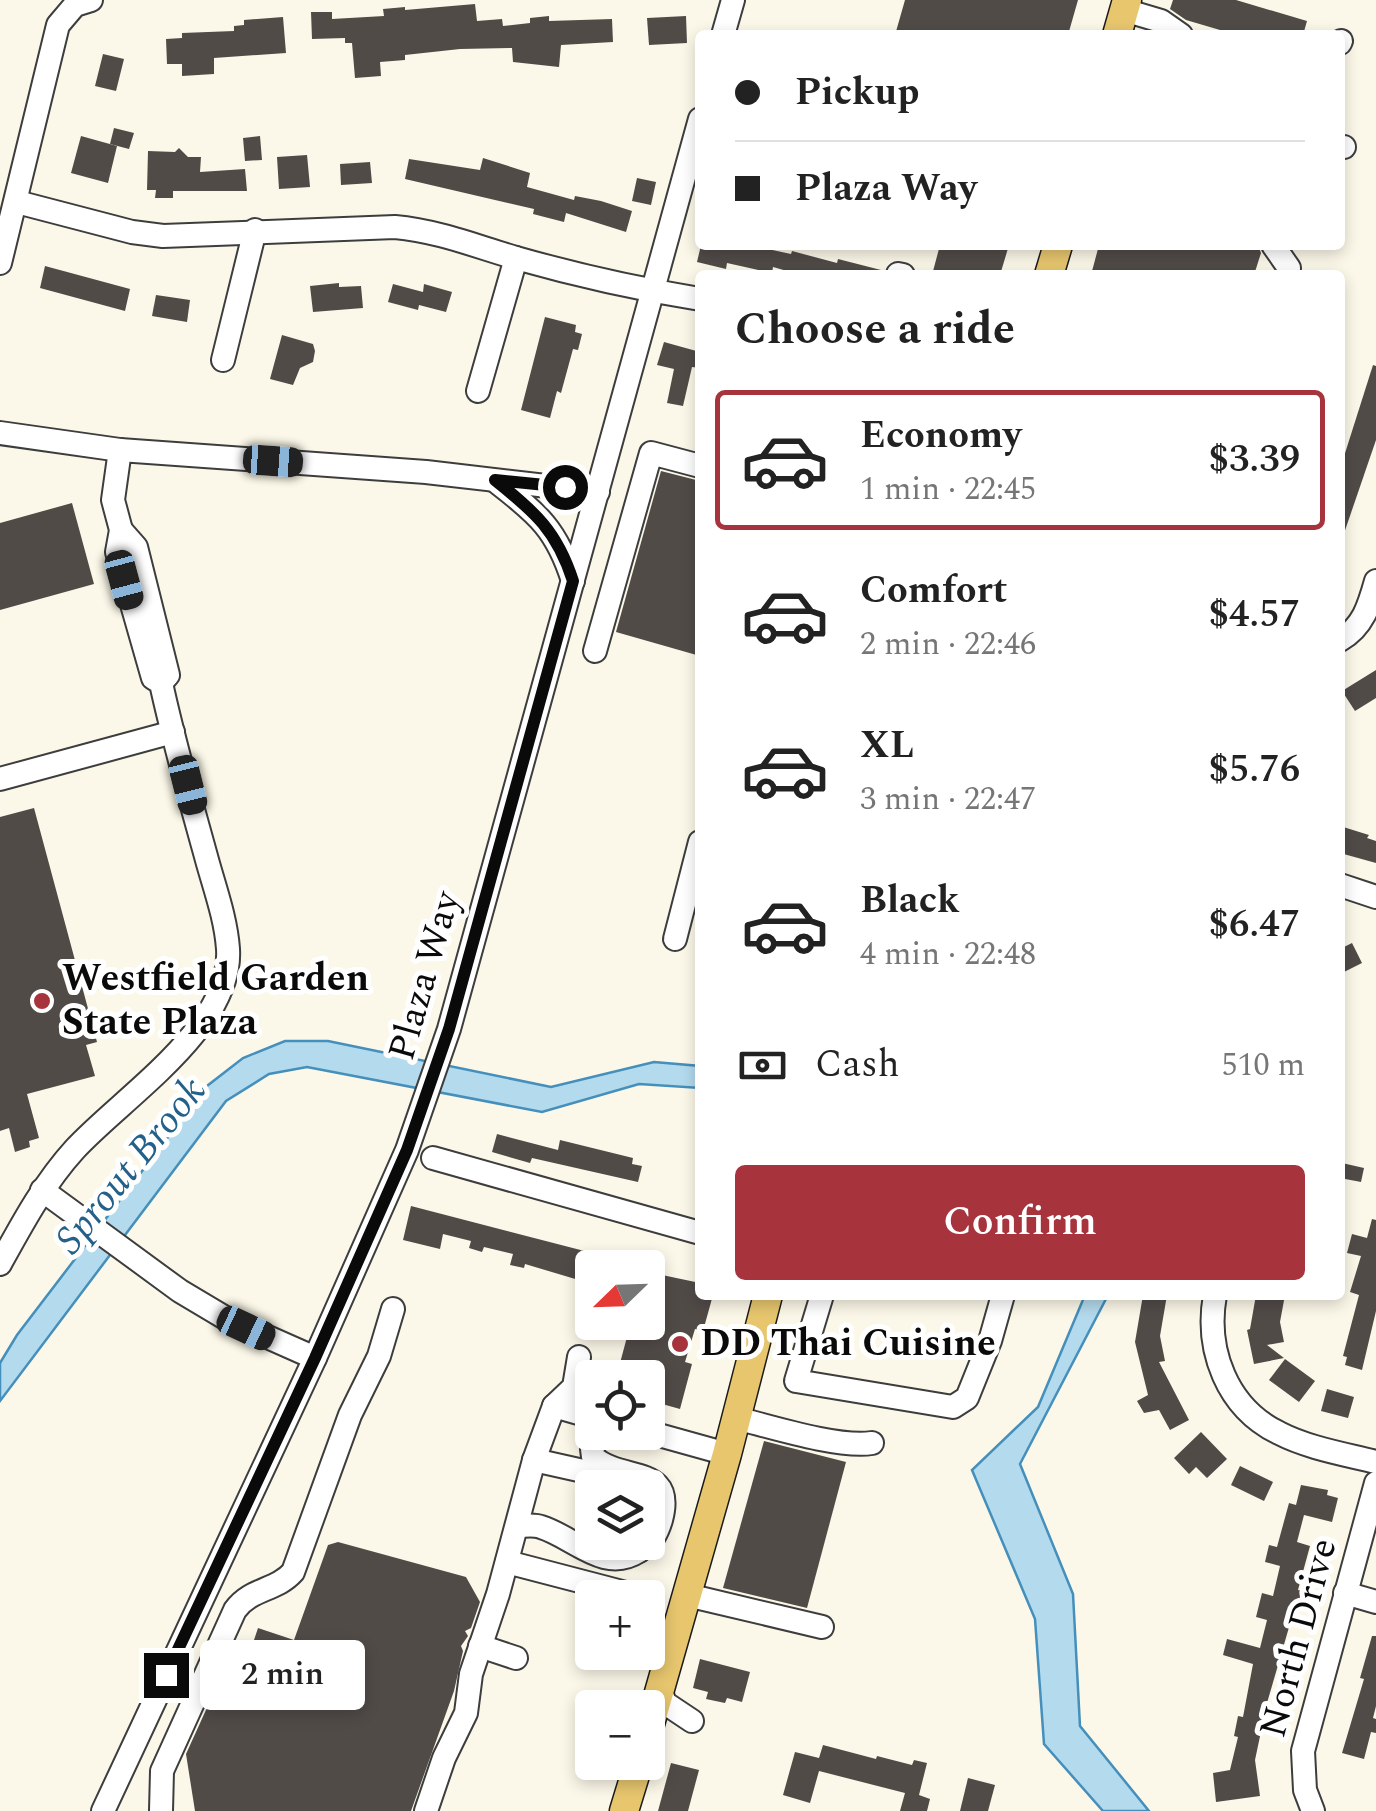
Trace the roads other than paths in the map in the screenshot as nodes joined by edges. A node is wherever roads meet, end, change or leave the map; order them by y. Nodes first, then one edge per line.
1 (91, 0) edge
2 (733, 0) edge
3 (1133, 12) edge
4 (725, 30) edge
5 (1174, 30) edge
6 (695, 137) edge
7 (16, 202) junction
8 (256, 230) junction
9 (516, 258) junction
10 (0, 263) edge
11 (652, 291) junction
12 (695, 297) edge
13 (223, 360) dead end
14 (478, 391) dead end
15 (0, 433) edge
16 (120, 450) junction
17 (695, 465) edge
18 (495, 480) junction
19 (598, 492) junction
20 (573, 581) junction
21 (1376, 582) edge
22 (1345, 636) edge
23 (595, 651) dead end
24 (173, 732) junction
25 (0, 780) edge
26 (695, 861) edge
27 (1345, 887) edge
28 (1376, 896) edge
29 (675, 939) dead end
30 (433, 1158) dead end
31 (42, 1190) junction
32 (695, 1232) edge
33 (0, 1264) edge
34 (767, 1300) edge
35 (820, 1300) edge
36 (1002, 1300) edge
37 (1215, 1300) edge
38 (393, 1310) dead end
39 (579, 1357) dead end
40 (315, 1358) junction
41 (554, 1406) junction
42 (575, 1412) edge
43 (736, 1418) junction
44 (665, 1437) edge
45 (872, 1442) dead end
46 (592, 1450) edge
47 (727, 1454) junction
48 (534, 1460) junction
49 (1376, 1462) edge
50 (597, 1469) junction
51 (616, 1470) edge
52 (1376, 1483) edge
53 (517, 1526) junction
54 (575, 1545) edge
55 (507, 1562) junction
56 (576, 1580) edge
57 (1346, 1594) junction
58 (665, 1599) edge
59 (685, 1601) junction
60 (1376, 1602) edge
61 (822, 1627) dead end
62 (480, 1646) junction
63 (516, 1658) dead end
64 (660, 1689) edge
65 (665, 1702) edge
66 (665, 1722) edge
67 (633, 1780) edge
68 (103, 1811) edge
69 (161, 1811) edge
70 (426, 1811) edge
71 (624, 1811) edge
72 (1312, 1811) edge

1 - 7 street
2 - 4 street
3 - 5 street
6 - 11 street, Plaza Way
7 - 8 street
7 - 10 street
8 - 9 street
8 - 13 street
9 - 11 street
9 - 14 street
11 - 12 street
11 - 19 street, Plaza Way
15 - 16 street
16 - 18 street
16 - 24 street
17 - 23 street
18 - 19 street
18 - 20 street
19 - 20 street, Plaza Way
20 - 40 street, Plaza Way
21 - 22 street
24 - 25 street
24 - 31 street
26 - 29 street
27 - 28 street
30 - 32 street
31 - 33 street
31 - 40 street
34 - 43 main road
35 - 36 street
37 - 49 street
38 - 69 street
39 - 41 street
40 - 68 street, Plaza Way
41 - 42 street
41 - 48 street
43 - 45 street
43 - 47 main road
44 - 47 street
46 - 50 street
47 - 59 main road
48 - 50 street
48 - 53 street
50 - 51 street
52 - 57 street, North Drive
53 - 54 street
53 - 55 street
55 - 56 street
55 - 62 street
57 - 60 street
57 - 72 street, North Drive
58 - 59 street
59 - 61 street
59 - 64 main road
62 - 63 street
62 - 70 street
65 - 66 street
67 - 71 main road

